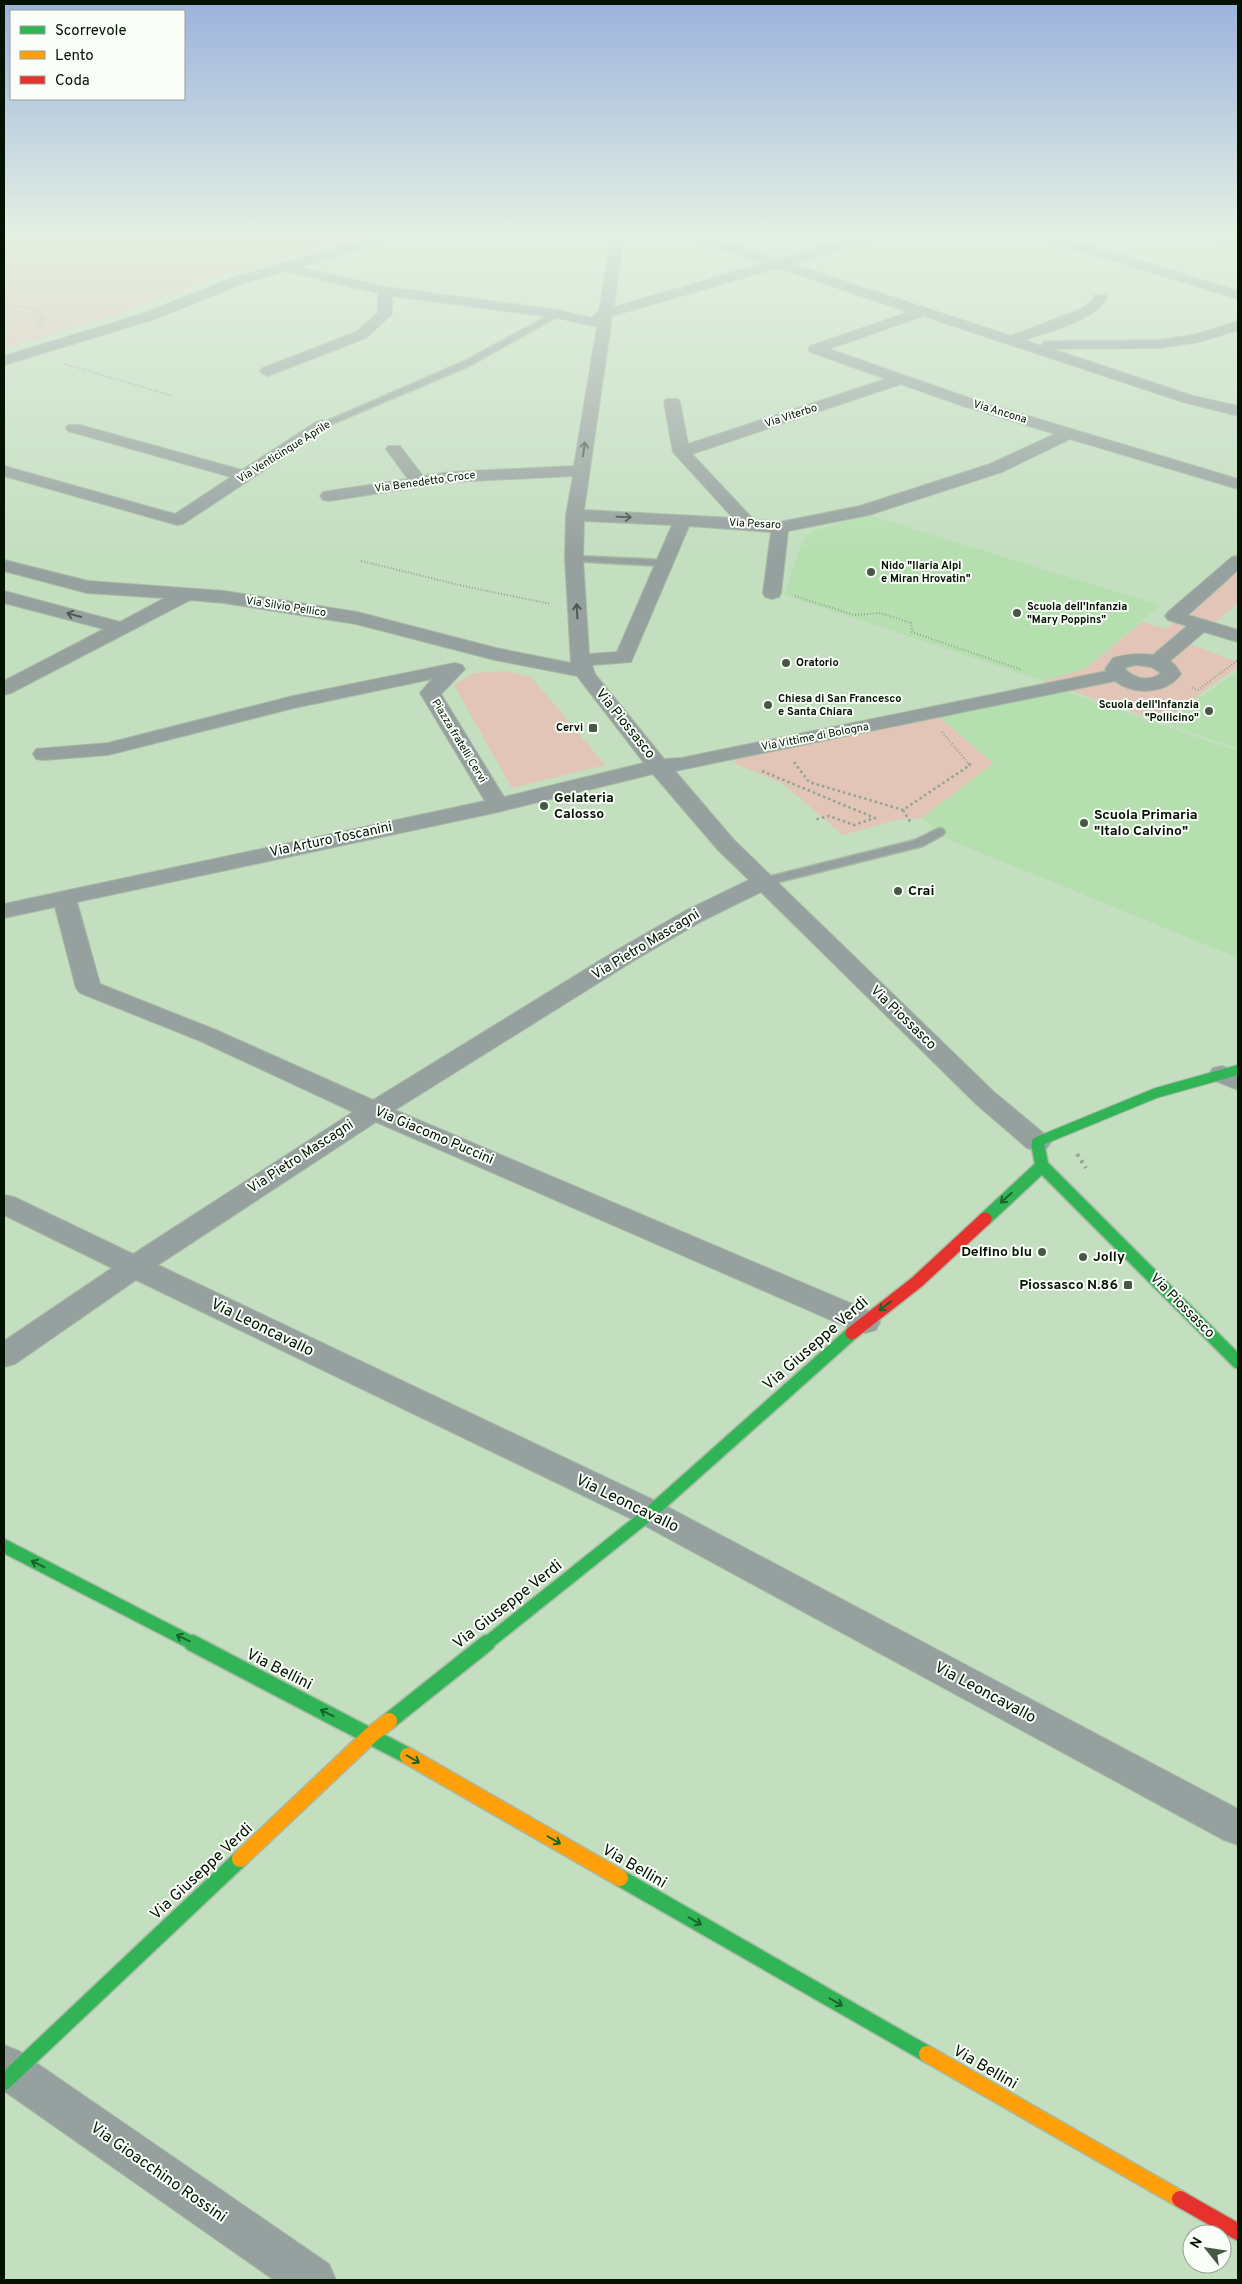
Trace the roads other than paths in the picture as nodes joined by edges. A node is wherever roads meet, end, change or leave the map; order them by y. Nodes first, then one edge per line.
1 (71, 340) edge
2 (349, 340) edge
3 (511, 340) edge
4 (600, 340) edge
5 (842, 340) edge
6 (1006, 340) edge
7 (1024, 340) edge
8 (1189, 340) edge
9 (1016, 343) junction
10 (4, 361) edge
11 (268, 371) dead end
12 (902, 380) junction
13 (672, 402) dead end
14 (1238, 411) edge
15 (322, 425) joint
16 (74, 428) dead end
17 (1069, 434) junction
18 (394, 449) dead end
19 (680, 452) junction
20 (996, 468) junction
21 (4, 471) edge
22 (581, 471) junction
23 (245, 476) junction
24 (1018, 476) dead end
25 (419, 482) junction
26 (1238, 484) edge
27 (929, 488) junction
28 (329, 496) dead end
29 (948, 500) dead end
30 (575, 515) junction
31 (683, 520) junction
32 (748, 524) junction
33 (780, 527) junction
34 (574, 559) junction
35 (1238, 561) edge
36 (665, 563) junction
37 (4, 565) edge
38 (772, 591) road end
39 (186, 595) junction
40 (4, 597) edge
41 (1200, 625) junction
42 (121, 628) junction
43 (1238, 636) edge
44 (496, 654) junction
45 (1157, 662) junction
46 (582, 666) junction
47 (453, 669) junction
48 (1118, 675) junction
49 (4, 689) edge
50 (44, 754) dead end
51 (658, 766) junction
52 (498, 804) junction
53 (939, 832) dead end
54 (762, 882) junction
55 (64, 897) junction
56 (4, 911) edge
57 (1233, 1075) edge
58 (374, 1111) junction
59 (1040, 1154) junction
60 (4, 1204) edge
61 (133, 1266) junction
62 (865, 1322) junction
63 (4, 1356) edge
64 (1238, 1362) edge
65 (650, 1513) junction
66 (4, 1546) edge
67 (371, 1735) junction
68 (1238, 1828) edge
69 (7, 2074) edge
70 (1238, 2232) edge
71 (313, 2280) edge

1 - 10 street
2 - 11 street
3 - 15 lane, Via Venticinque Aprile
22 -> 4 street
5 - 12 street, Via Ancona
6 - 9 street
7 - 9 street
8 - 9 street
9 - 14 street
12 - 17 street, Via Ancona
12 - 19 street, Via Viterbo
13 - 19 street
15 - 23 street, Via Venticinque Aprile
16 - 23 street
17 - 20 street, Via Pesaro
17 - 26 street, Via Ancona
18 - 25 street
19 - 32 street
20 - 24 street
20 - 27 street, Via Pesaro
21 - 23 street, Via Venticinque Aprile
22 - 25 street, Via Benedetto Croce
22 - 30 street
25 - 28 street, Via Benedetto Croce
27 - 29 street
27 - 33 street, Via Pesaro
30 -> 31 street, Via Pesaro
30 - 34 street
31 - 32 street, Via Pesaro
31 - 36 street
32 - 33 street, Via Pesaro
33 - 38 street
34 - 36 lane
46 -> 34 street
35 - 41 street
36 - 46 street
37 - 39 street
39 - 42 street, Via Silvio Pellico
39 - 44 street, Via Silvio Pellico
42 -> 40 street
41 - 43 street
41 - 45 street
42 - 49 street, Via Silvio Pellico
44 - 46 street, Via Silvio Pellico
44 - 47 street, Piazza fratelli Cervi
45 - 48 street
45 - 48 street
46 - 51 street, Via Piossasco
47 - 50 street
47 - 52 street, Piazza fratelli Cervi
48 - 51 street, Via Vittime di Bologna
51 - 52 street, Via Arturo Toscanini
51 - 54 street, Via Piossasco
52 - 55 street, Via Arturo Toscanini
53 - 54 lane
54 - 58 street, Via Pietro Mascagni
54 - 59 street, Via Piossasco
55 - 56 street, Via Arturo Toscanini
55 - 58 street, Via Giacomo Puccini
57 - 59 street
58 - 61 street, Via Pietro Mascagni
58 - 62 street, Via Giacomo Puccini
59 -> 62 street, Via Giuseppe Verdi
59 - 64 street, Via Piossasco
60 - 61 street, Via Leoncavallo
61 - 63 street, Via Pietro Mascagni
61 - 65 street, Via Leoncavallo
62 - 65 street, Via Giuseppe Verdi
65 - 67 street, Via Giuseppe Verdi
65 - 68 street, Via Leoncavallo
67 -> 66 street, Via Bellini
67 - 69 street, Via Giuseppe Verdi
67 -> 70 street, Via Bellini
69 - 71 street, Via Gioacchino Rossini

